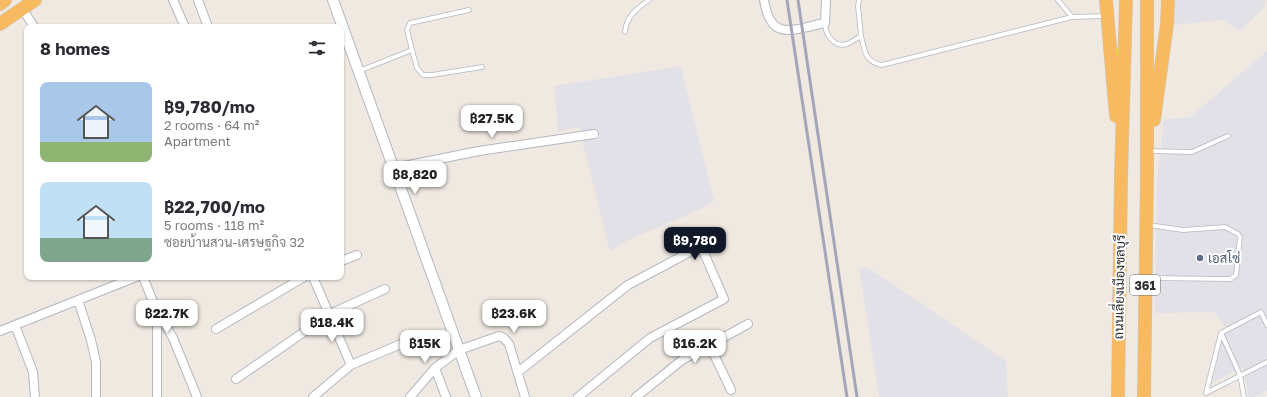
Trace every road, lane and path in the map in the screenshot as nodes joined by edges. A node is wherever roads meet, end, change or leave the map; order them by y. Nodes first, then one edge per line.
1 (5, 0) edge
2 (35, 0) edge
3 (173, 0) edge
4 (334, 0) edge
5 (649, 0) edge
6 (764, 0) edge
7 (826, 0) edge
8 (860, 0) edge
9 (1058, 0) edge
10 (1106, 0) edge
11 (1126, 0) edge
12 (1147, 0) edge
13 (1168, 0) edge
14 (201, 1) edge
15 (0, 4) edge
16 (22, 8) junction
17 (469, 10) dead end
18 (1106, 16) junction
19 (1072, 17) junction
20 (825, 23) junction
21 (0, 24) edge
22 (32, 24) edge
23 (184, 24) edge
24 (207, 24) edge
25 (342, 24) edge
26 (344, 29) edge
27 (625, 32) dead end
28 (861, 36) junction
29 (412, 50) junction
30 (482, 67) dead end
31 (359, 72) junction
32 (594, 134) dead end
33 (1228, 136) dead end
34 (1149, 151) junction
35 (394, 168) junction
36 (1147, 173) junction
37 (1121, 177) junction
38 (1146, 225) junction
39 (357, 254) dead end
40 (344, 260) edge
41 (1146, 278) junction
42 (128, 280) edge
43 (144, 280) edge
44 (299, 280) edge
45 (314, 280) edge
46 (385, 289) dead end
47 (78, 300) junction
48 (157, 311) junction
49 (330, 314) junction
50 (748, 324) dead end
51 (15, 325) junction
52 (1267, 325) edge
53 (216, 329) dead end
54 (0, 331) edge
55 (1221, 333) junction
56 (401, 344) dead end
57 (709, 344) junction
58 (459, 350) junction
59 (1267, 362) edge
60 (351, 365) junction
61 (435, 368) junction
62 (518, 372) junction
63 (1240, 375) junction
64 (236, 379) dead end
65 (731, 390) dead end
66 (35, 397) edge
67 (96, 397) edge
68 (157, 397) edge
69 (197, 397) edge
70 (313, 397) edge
71 (410, 397) edge
72 (446, 397) edge
73 (476, 397) edge
74 (525, 397) edge
75 (578, 397) edge
76 (636, 397) edge
77 (1118, 397) edge
78 (1144, 397) edge
79 (1244, 397) edge

1 - 15 highway
2 - 16 highway
3 - 23 street
4 - 25 street
5 - 27 lane
6 - 20 street
7 - 20 street
8 - 28 lane
9 - 19 lane
10 - 18 highway, ถนนเลี่ยงเมืองชลบุรี / 361
11 - 37 highway, ถนนเลี่ยงเมืองชลบุรี / 361
12 - 36 highway, ถนนเลี่ยงเมืองชลบุรี / 361
13 - 34 highway, ถนนเลี่ยงเมืองชลบุรี / 361
14 - 24 street
16 - 21 highway
16 - 22 street
17 - 29 lane
18 - 19 lane
18 - 37 highway, ถนนเลี่ยงเมืองชลบุรี / 361
19 - 28 lane
20 - 28 lane
26 - 31 street
29 - 30 lane
29 - 31 lane
31 - 35 street
32 - 35 street
33 - 34 lane
34 - 36 highway, ถนนเลี่ยงเมืองชลบุรี / 361
35 - 58 street
36 - 38 highway, ถนนเลี่ยงเมืองชลบุรี / 361
37 - 77 highway, ถนนเลี่ยงเมืองชลบุรี / 361
38 - 41 highway, ถนนเลี่ยงเมืองชลบุรี / 361
38 - 41 lane
39 - 40 street
41 - 78 highway, ถนนเลี่ยงเมืองชลบุรี / 361
42 - 47 street
43 - 48 street
44 - 53 street
45 - 49 street
46 - 49 street
47 - 51 street
47 - 67 street
48 - 68 street
48 - 69 street
49 - 60 street
49 - 64 street
50 - 57 street
51 - 54 street
51 - 66 street
52 - 55 lane
55 - 63 lane
55 - 63 lane
56 - 60 street
57 - 65 street
57 - 76 street
58 - 61 street
58 - 62 street
58 - 73 street
59 - 63 lane
60 - 70 street
61 - 71 street
61 - 72 street
62 - 74 street
62 - 75 street
63 - 79 lane

